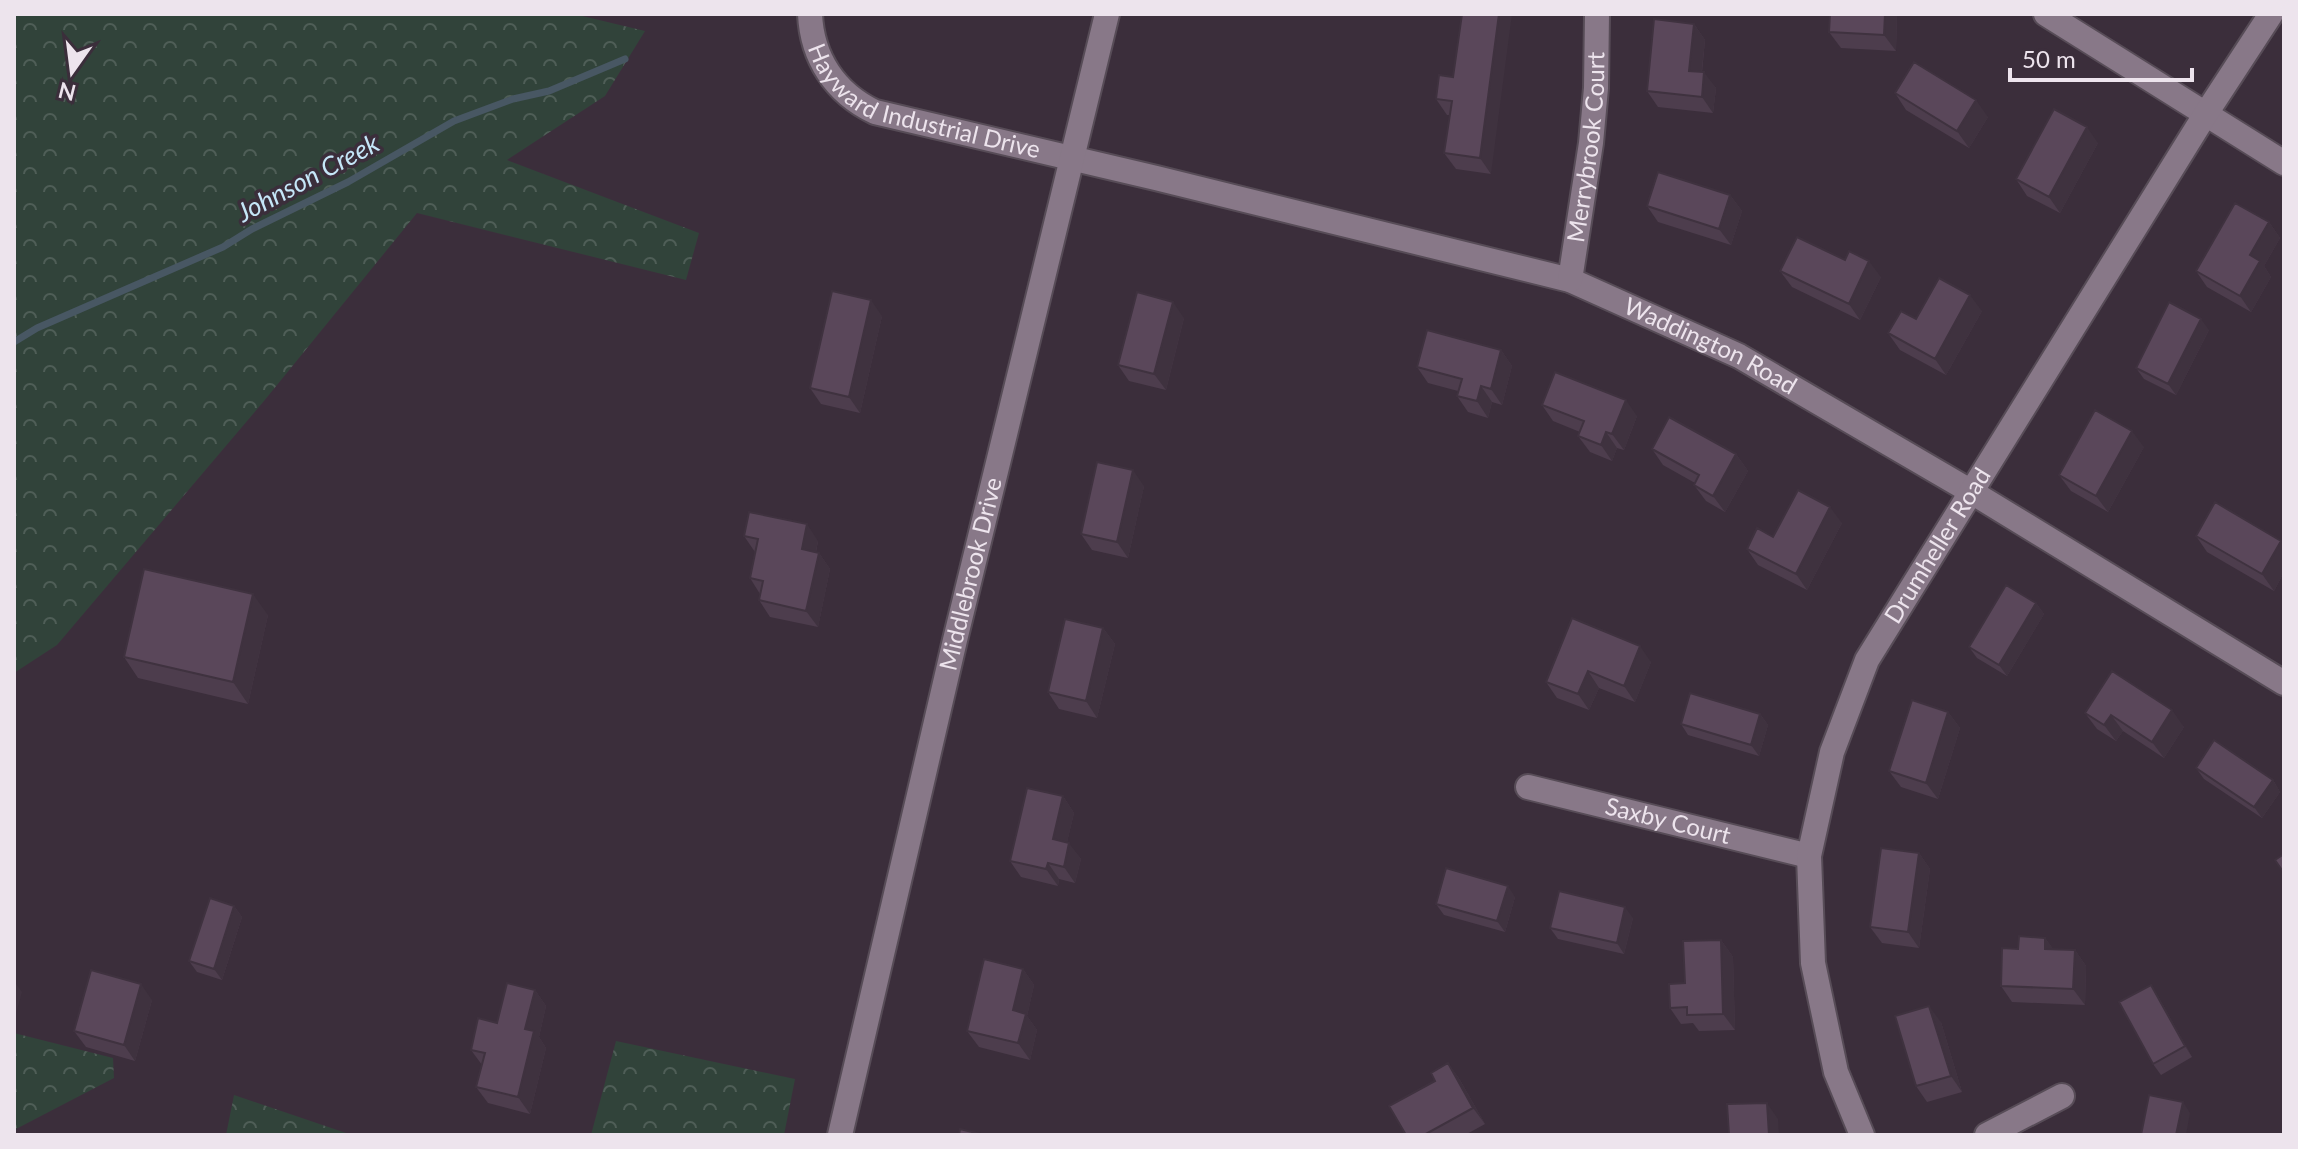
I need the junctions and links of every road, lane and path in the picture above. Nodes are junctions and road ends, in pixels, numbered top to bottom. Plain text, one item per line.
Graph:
1 (810, 14) edge
2 (1107, 14) edge
3 (1597, 14) edge
4 (2046, 14) edge
5 (2271, 14) edge
6 (2205, 115) junction
7 (1072, 158) junction
8 (2284, 163) edge
9 (1570, 280) junction
10 (1970, 491) junction
11 (2284, 683) edge
12 (1528, 787) dead end
13 (1809, 856) junction
14 (2062, 1096) dead end
15 (840, 1135) edge
16 (1862, 1135) edge
17 (1987, 1135) edge

1 - 7 street, Hayward Industrial Drive
2 - 7 street, Middlebrook Drive
3 - 9 street, Merrybrook Court
4 - 6 street
5 - 6 street, Drumheller Road
6 - 8 street
6 - 10 street, Drumheller Road
7 - 9 street, Waddington Road
7 - 15 street, Middlebrook Drive
9 - 10 street, Waddington Road
10 - 11 street, Waddington Road
10 - 13 street, Drumheller Road
12 - 13 street, Saxby Court
13 - 16 street, Drumheller Road
14 - 17 street

